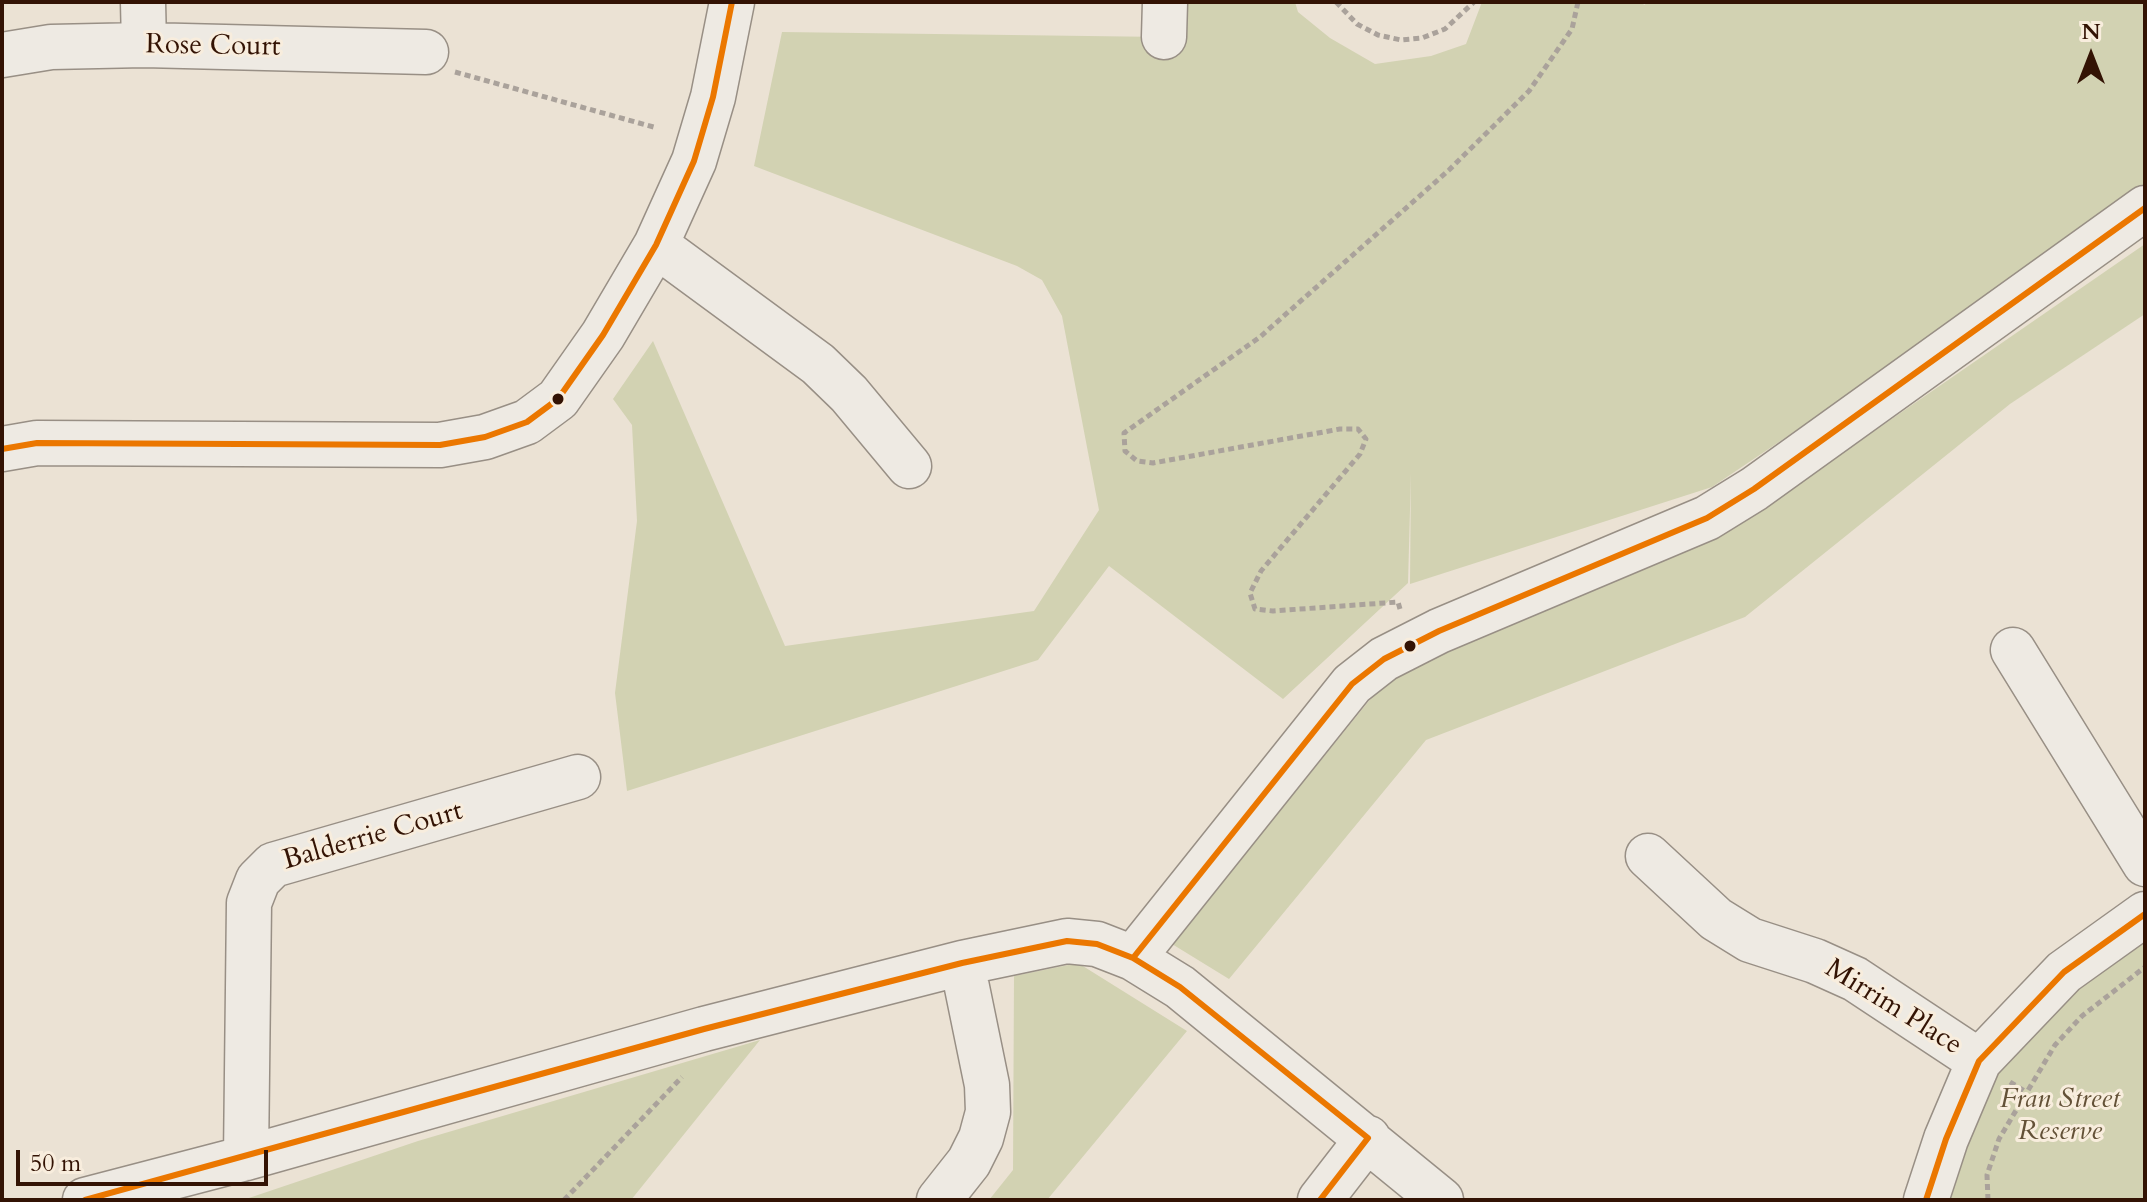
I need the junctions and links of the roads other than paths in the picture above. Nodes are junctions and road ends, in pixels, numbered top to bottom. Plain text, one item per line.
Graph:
1 (143, 2) edge
2 (732, 2) edge
3 (144, 45) junction
4 (426, 52) road end
5 (2, 55) edge
6 (2145, 208) edge
7 (656, 245) junction
8 (14, 442) edge
9 (909, 466) dead end
10 (2013, 650) dead end
11 (578, 777) dead end
12 (1648, 856) dead end
13 (2145, 864) edge
14 (2145, 914) edge
15 (1133, 958) junction
16 (962, 963) junction
17 (1979, 1061) junction
18 (1368, 1138) junction
19 (246, 1158) junction
20 (85, 1200) edge
21 (939, 1200) edge
22 (1320, 1200) edge
23 (1441, 1200) edge
24 (1926, 1200) edge

1 - 3 street
2 - 7 street
3 - 4 street, Rose Court
3 - 5 street, Rose Court
6 - 15 street
7 - 8 street
7 - 9 street
10 - 13 street
11 - 19 street, Balderrie Court
12 - 17 street, Mirrim Place
14 - 17 street
15 - 16 street
15 - 18 street
16 - 19 street
16 - 21 street
17 - 24 street
18 - 22 street
18 - 23 street
19 - 20 street

